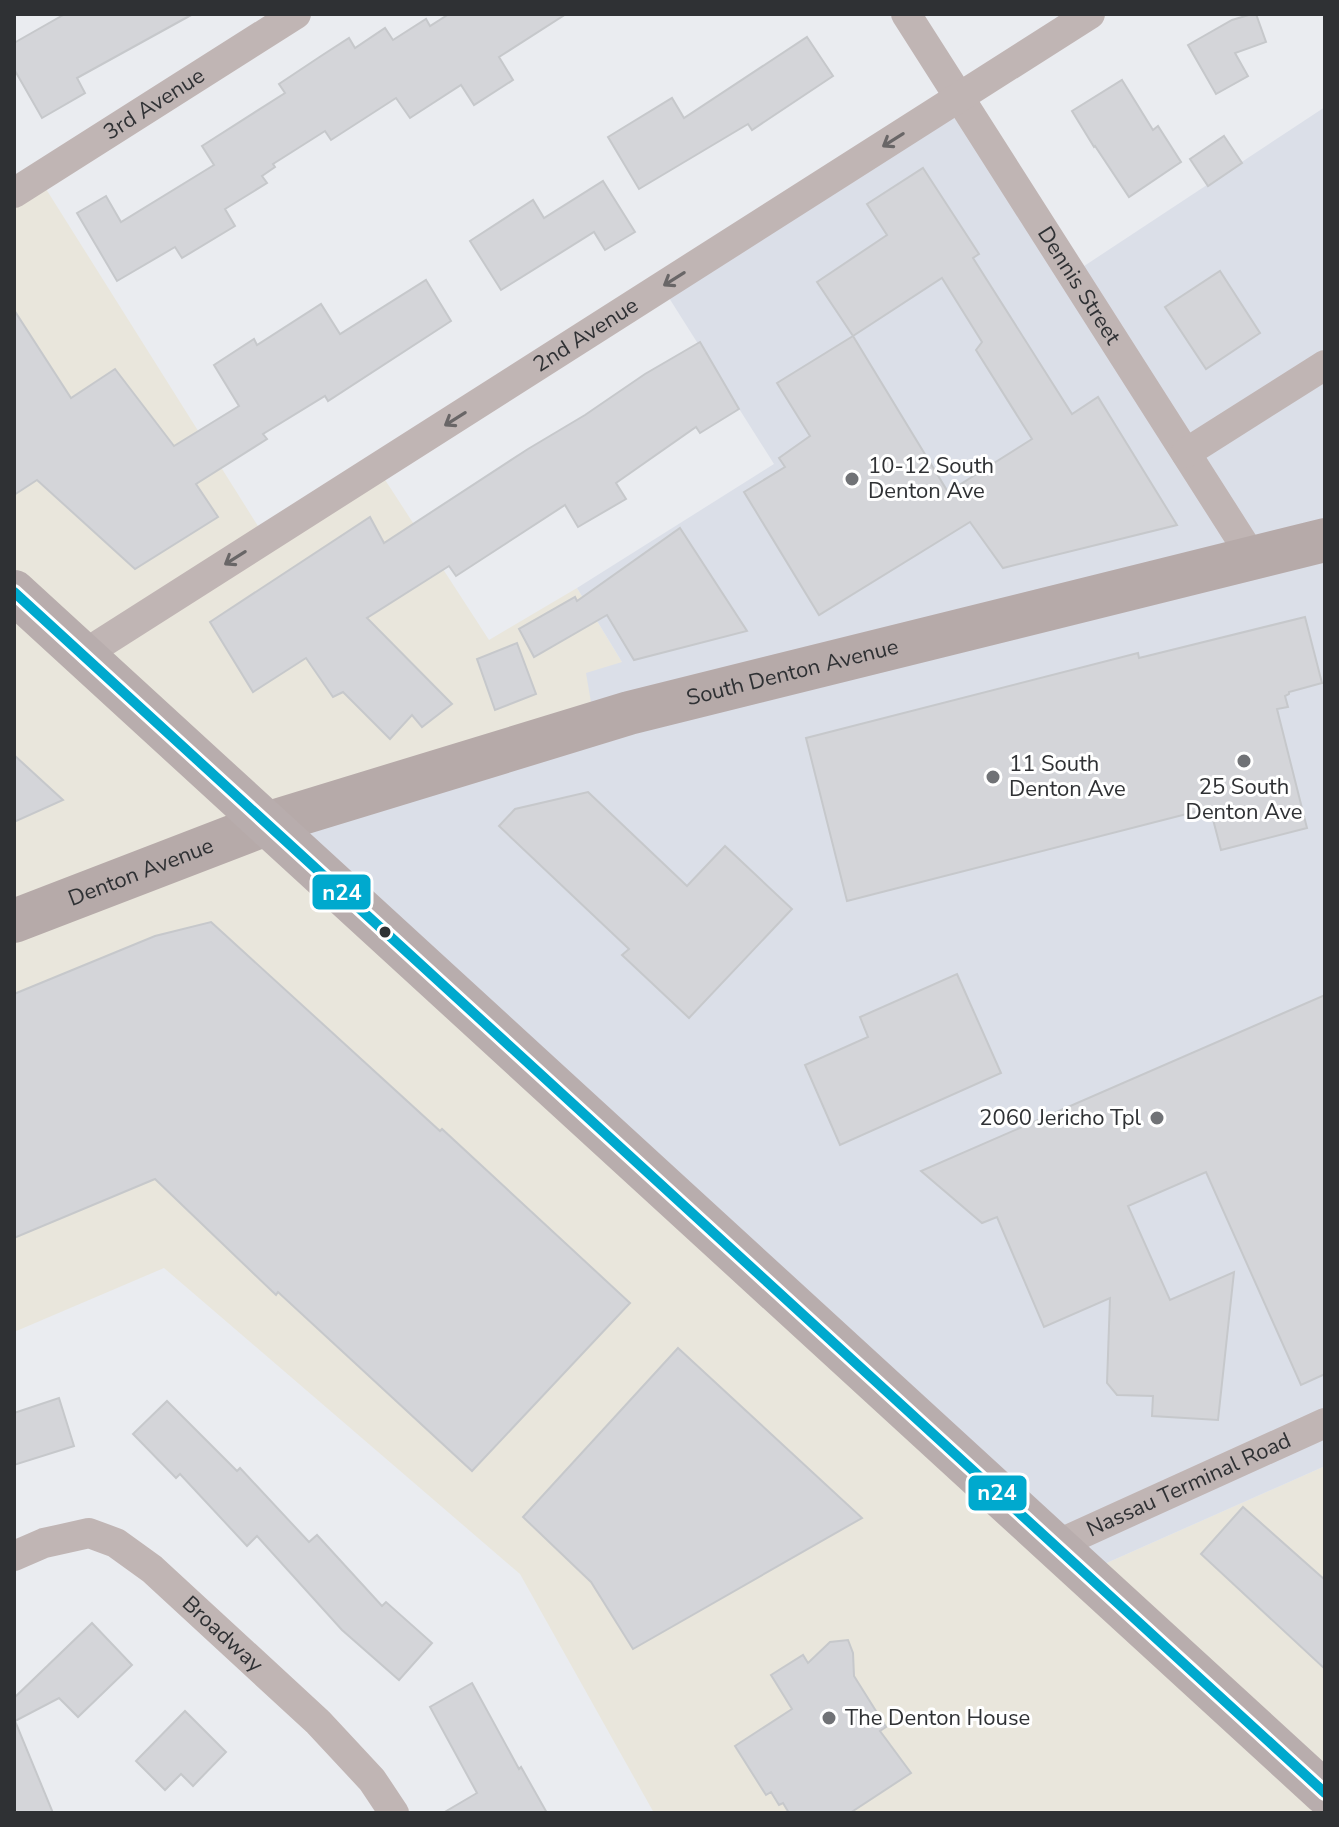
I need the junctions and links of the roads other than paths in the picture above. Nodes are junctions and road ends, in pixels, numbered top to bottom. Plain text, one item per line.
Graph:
1 (296, 14) edge
2 (906, 14) edge
3 (1090, 14) edge
4 (959, 98) junction
5 (14, 193) edge
6 (1325, 365) edge
7 (1186, 453) junction
8 (1325, 540) edge
9 (1252, 557) junction
10 (14, 592) edge
11 (83, 655) junction
12 (266, 824) junction
13 (14, 921) edge
14 (1325, 1423) edge
15 (1054, 1546) junction
16 (14, 1556) edge
17 (1325, 1793) edge
18 (394, 1813) edge

1 - 5 street, 3rd Avenue
2 - 4 street, Dennis Street
3 - 4 street, 2nd Avenue
4 - 7 street, Dennis Street
4 -> 11 street, 2nd Avenue
6 - 7 street
7 - 9 street, Dennis Street
8 - 9 street, South Denton Avenue
9 - 12 street, South Denton Avenue
10 - 11 main road
11 - 12 main road
12 - 13 street, Denton Avenue
12 - 15 main road
14 - 15 street, Nassau Terminal Road
15 - 17 main road
16 - 18 street, Broadway

